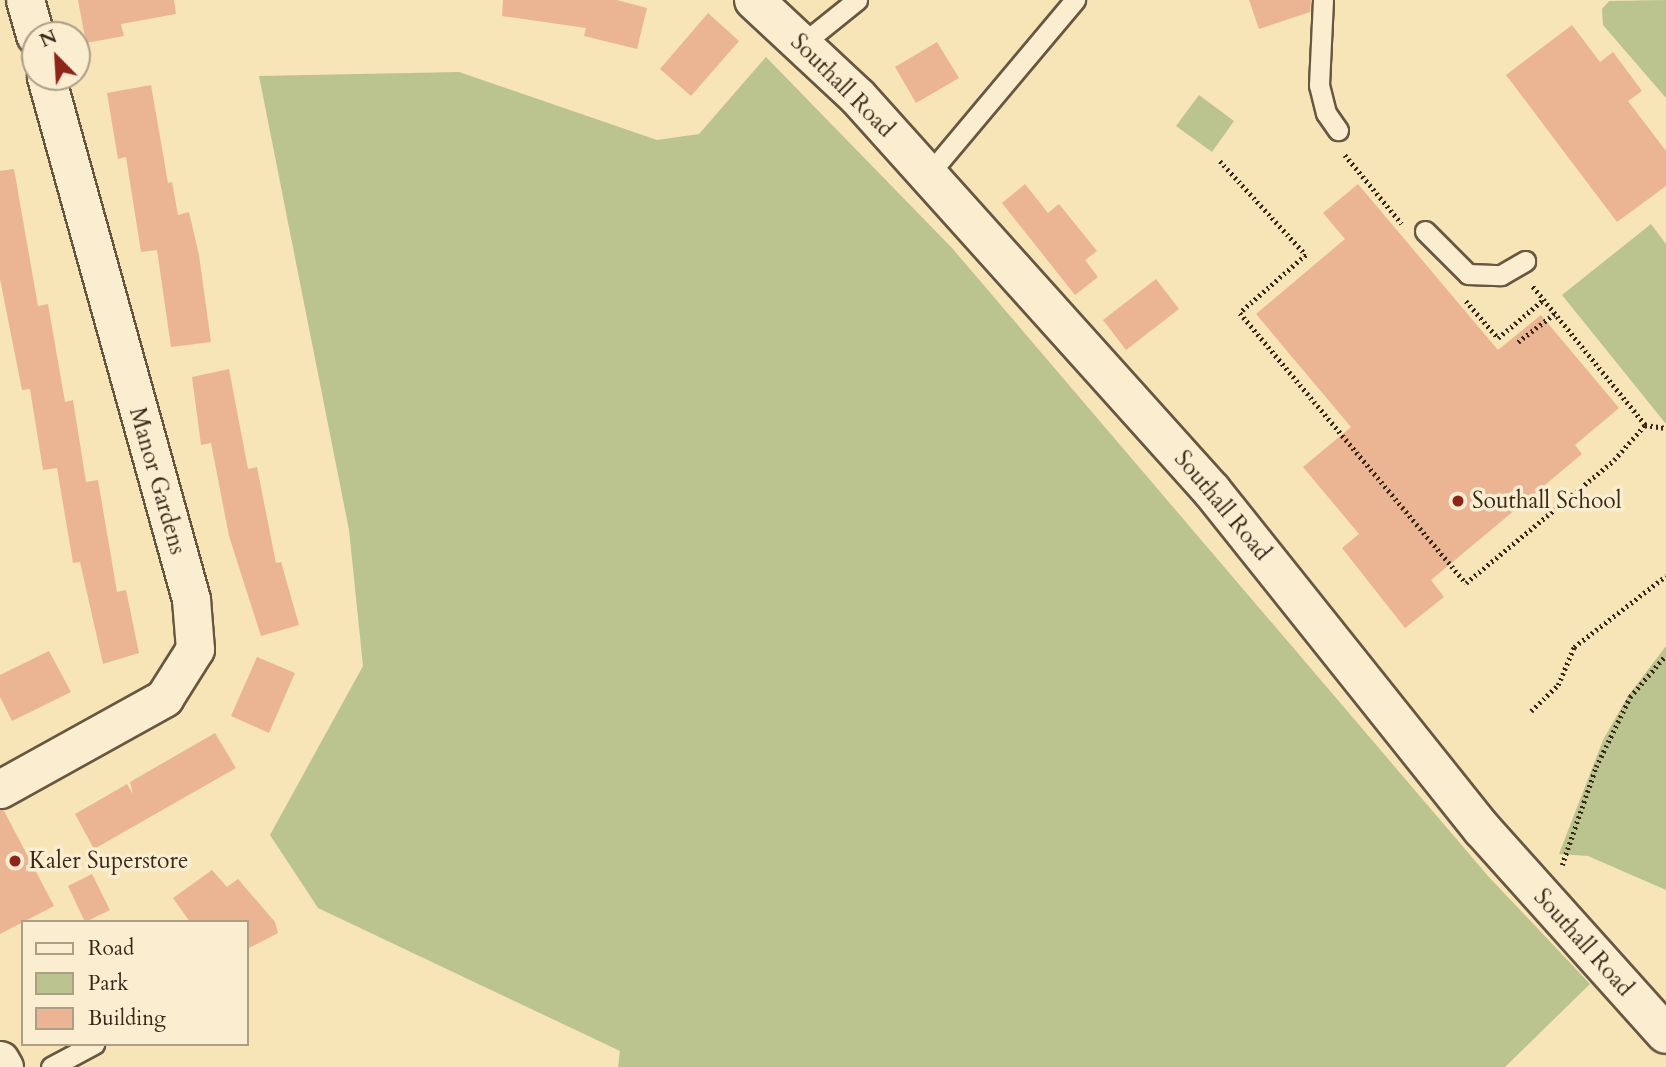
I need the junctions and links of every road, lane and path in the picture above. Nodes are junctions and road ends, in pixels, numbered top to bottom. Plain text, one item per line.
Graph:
1 (25, 0) edge
2 (754, 0) edge
3 (857, 0) edge
4 (1076, 0) edge
5 (1323, 0) edge
6 (31, 21) edge
7 (801, 45) junction
8 (50, 91) edge
9 (1338, 130) dead end
10 (1220, 161) dead end
11 (928, 175) junction
12 (1425, 231) dead end
13 (1522, 264) joint
14 (1457, 290) dead end
15 (1542, 300) junction
16 (1554, 314) junction
17 (1518, 342) dead end
18 (1645, 425) junction
19 (1666, 428) edge
20 (1666, 576) edge
21 (1666, 655) edge
22 (1531, 711) dead end
23 (0, 789) edge
24 (1567, 845) dead end
25 (1666, 1034) edge
26 (90, 1046) edge
27 (0, 1060) edge
28 (4, 1067) edge
29 (51, 1067) edge

1 - 6 street
2 - 7 main road, Southall Road
3 - 7 lane
4 - 11 lane
5 - 9 lane
7 - 11 main road, Southall Road
8 - 23 street, Manor Gardens
10 - 18 path
11 - 25 main road, Southall Road
12 - 13 lane
13 - 15 path
14 - 15 path
15 - 16 path
16 - 17 path
16 - 18 path
18 - 19 path
20 - 22 path
21 - 24 path
26 - 29 lane
27 - 28 street

